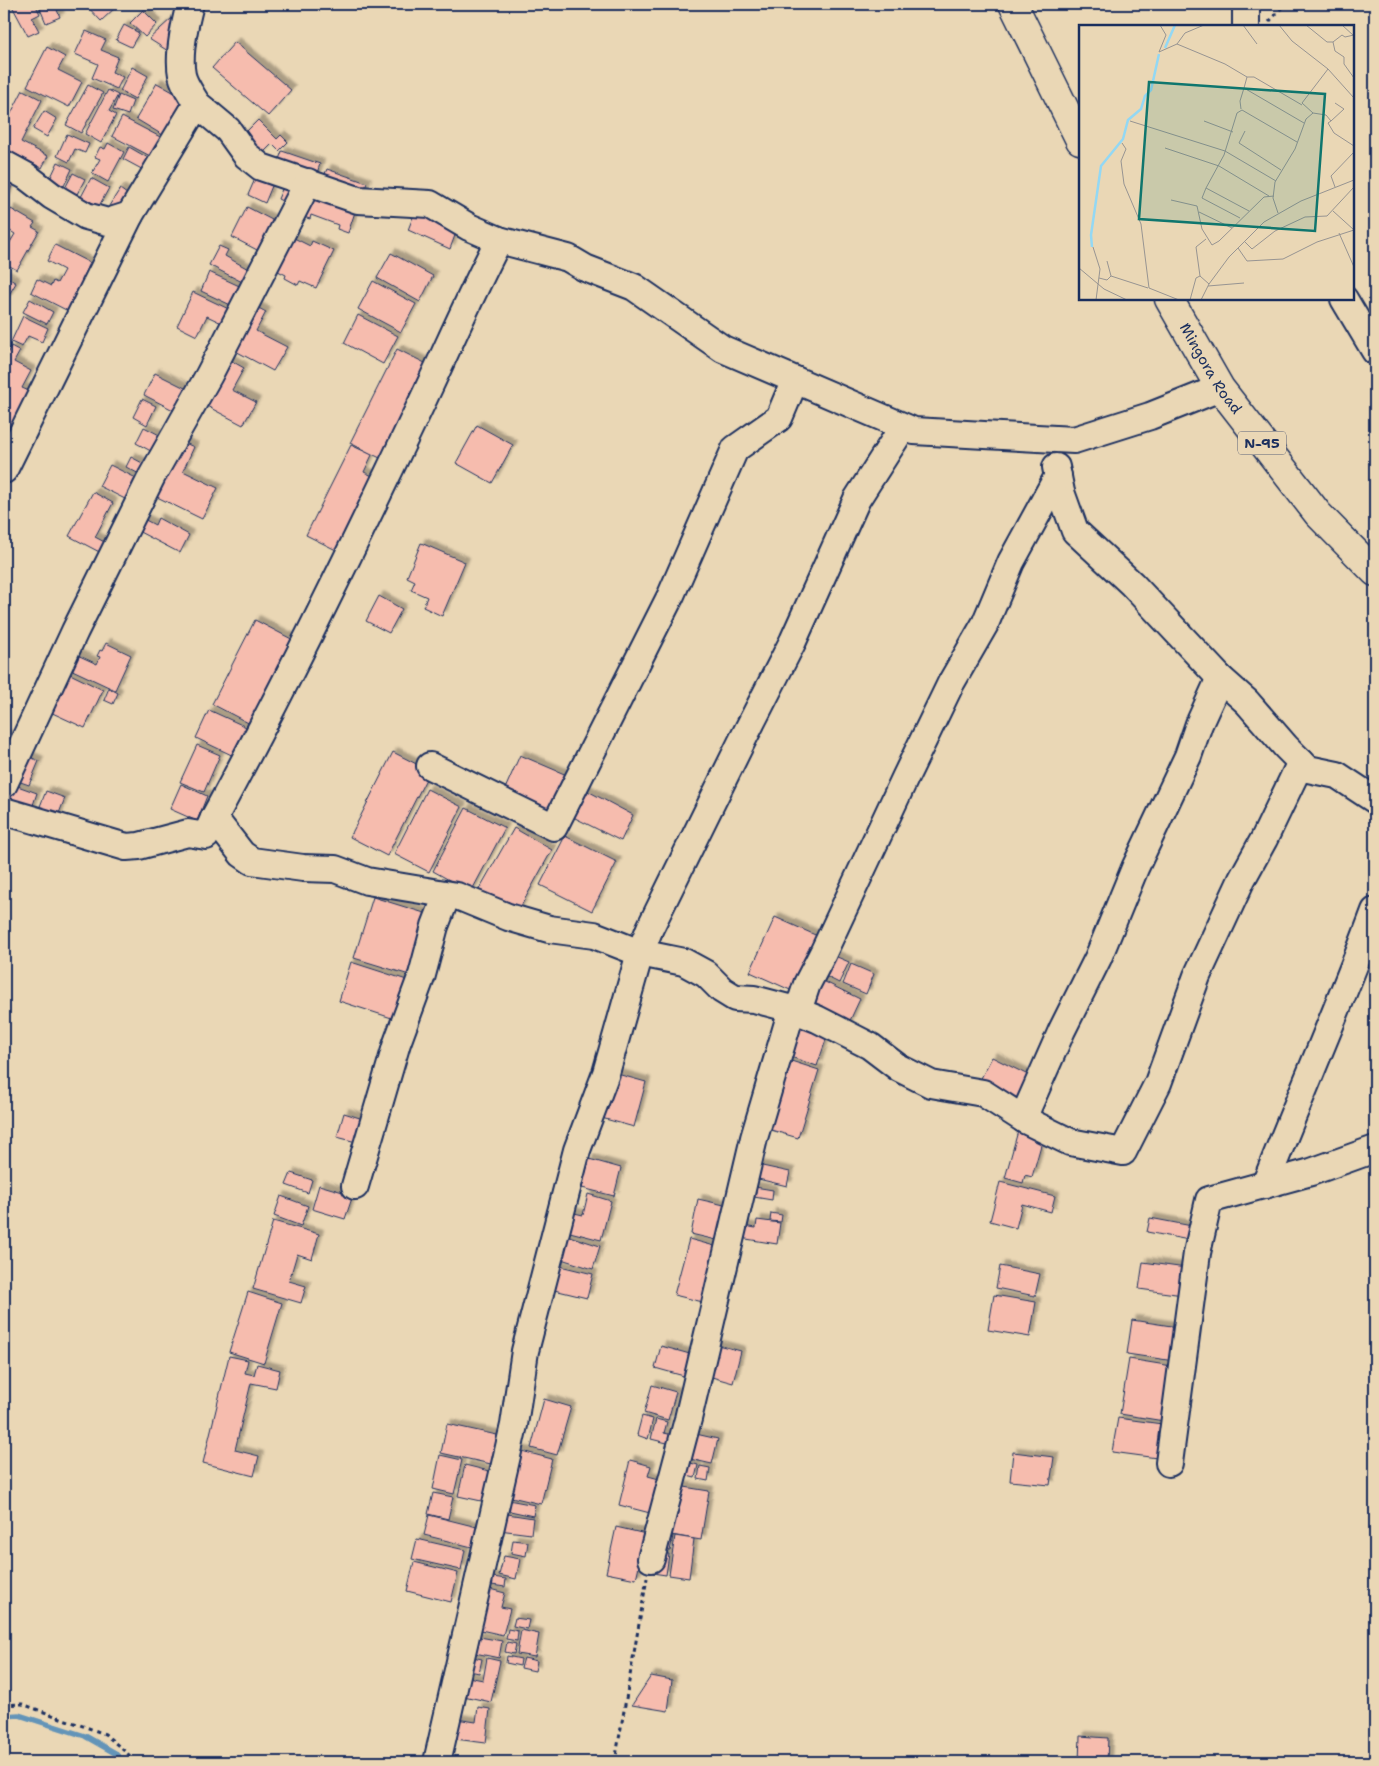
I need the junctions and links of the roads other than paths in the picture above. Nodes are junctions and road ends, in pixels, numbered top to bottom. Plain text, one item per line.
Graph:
1 (190, 4) edge
2 (1013, 4) edge
3 (1246, 4) edge
4 (1246, 25) edge
5 (197, 104) junction
6 (1079, 138) edge
7 (4, 164) edge
8 (308, 182) junction
9 (130, 215) junction
10 (499, 240) junction
11 (1170, 300) edge
12 (1345, 300) edge
13 (1375, 351) edge
14 (795, 380) junction
15 (1220, 388) junction
16 (904, 427) junction
17 (1051, 439) junction
18 (4, 470) edge
19 (1058, 476) junction
20 (1375, 572) edge
21 (1220, 678) junction
22 (1301, 762) junction
23 (430, 766) dead end
24 (4, 784) edge
25 (1375, 800) edge
26 (4, 811) edge
27 (214, 818) junction
28 (447, 894) junction
29 (1375, 911) edge
30 (640, 953) junction
31 (792, 1009) junction
32 (1025, 1120) junction
33 (1375, 1149) edge
34 (1265, 1184) junction
35 (355, 1186) dead end
36 (1169, 1463) dead end
37 (651, 1559) road end
38 (438, 1762) edge

1 - 5 street
2 - 6 highway
3 - 4 street
5 - 8 street
5 - 9 street
7 - 9 street
8 - 10 street
8 - 24 street
9 - 18 street
10 - 14 street
10 - 27 street
11 - 15 highway, Mingora Road / N-95
12 - 13 street
14 - 16 street
14 - 23 street
15 - 17 street
15 - 20 highway, Mingora Road / N-95
16 - 17 street
16 - 30 street
17 - 19 street
19 - 21 street
19 - 31 street
21 - 22 street
21 - 32 street
22 - 25 street
22 - 32 street
26 - 27 street
27 - 28 street
28 - 30 street
28 - 35 street
29 - 34 street
30 - 31 street
30 - 38 street
31 - 32 street
31 - 37 street
33 - 34 street
34 - 36 street

